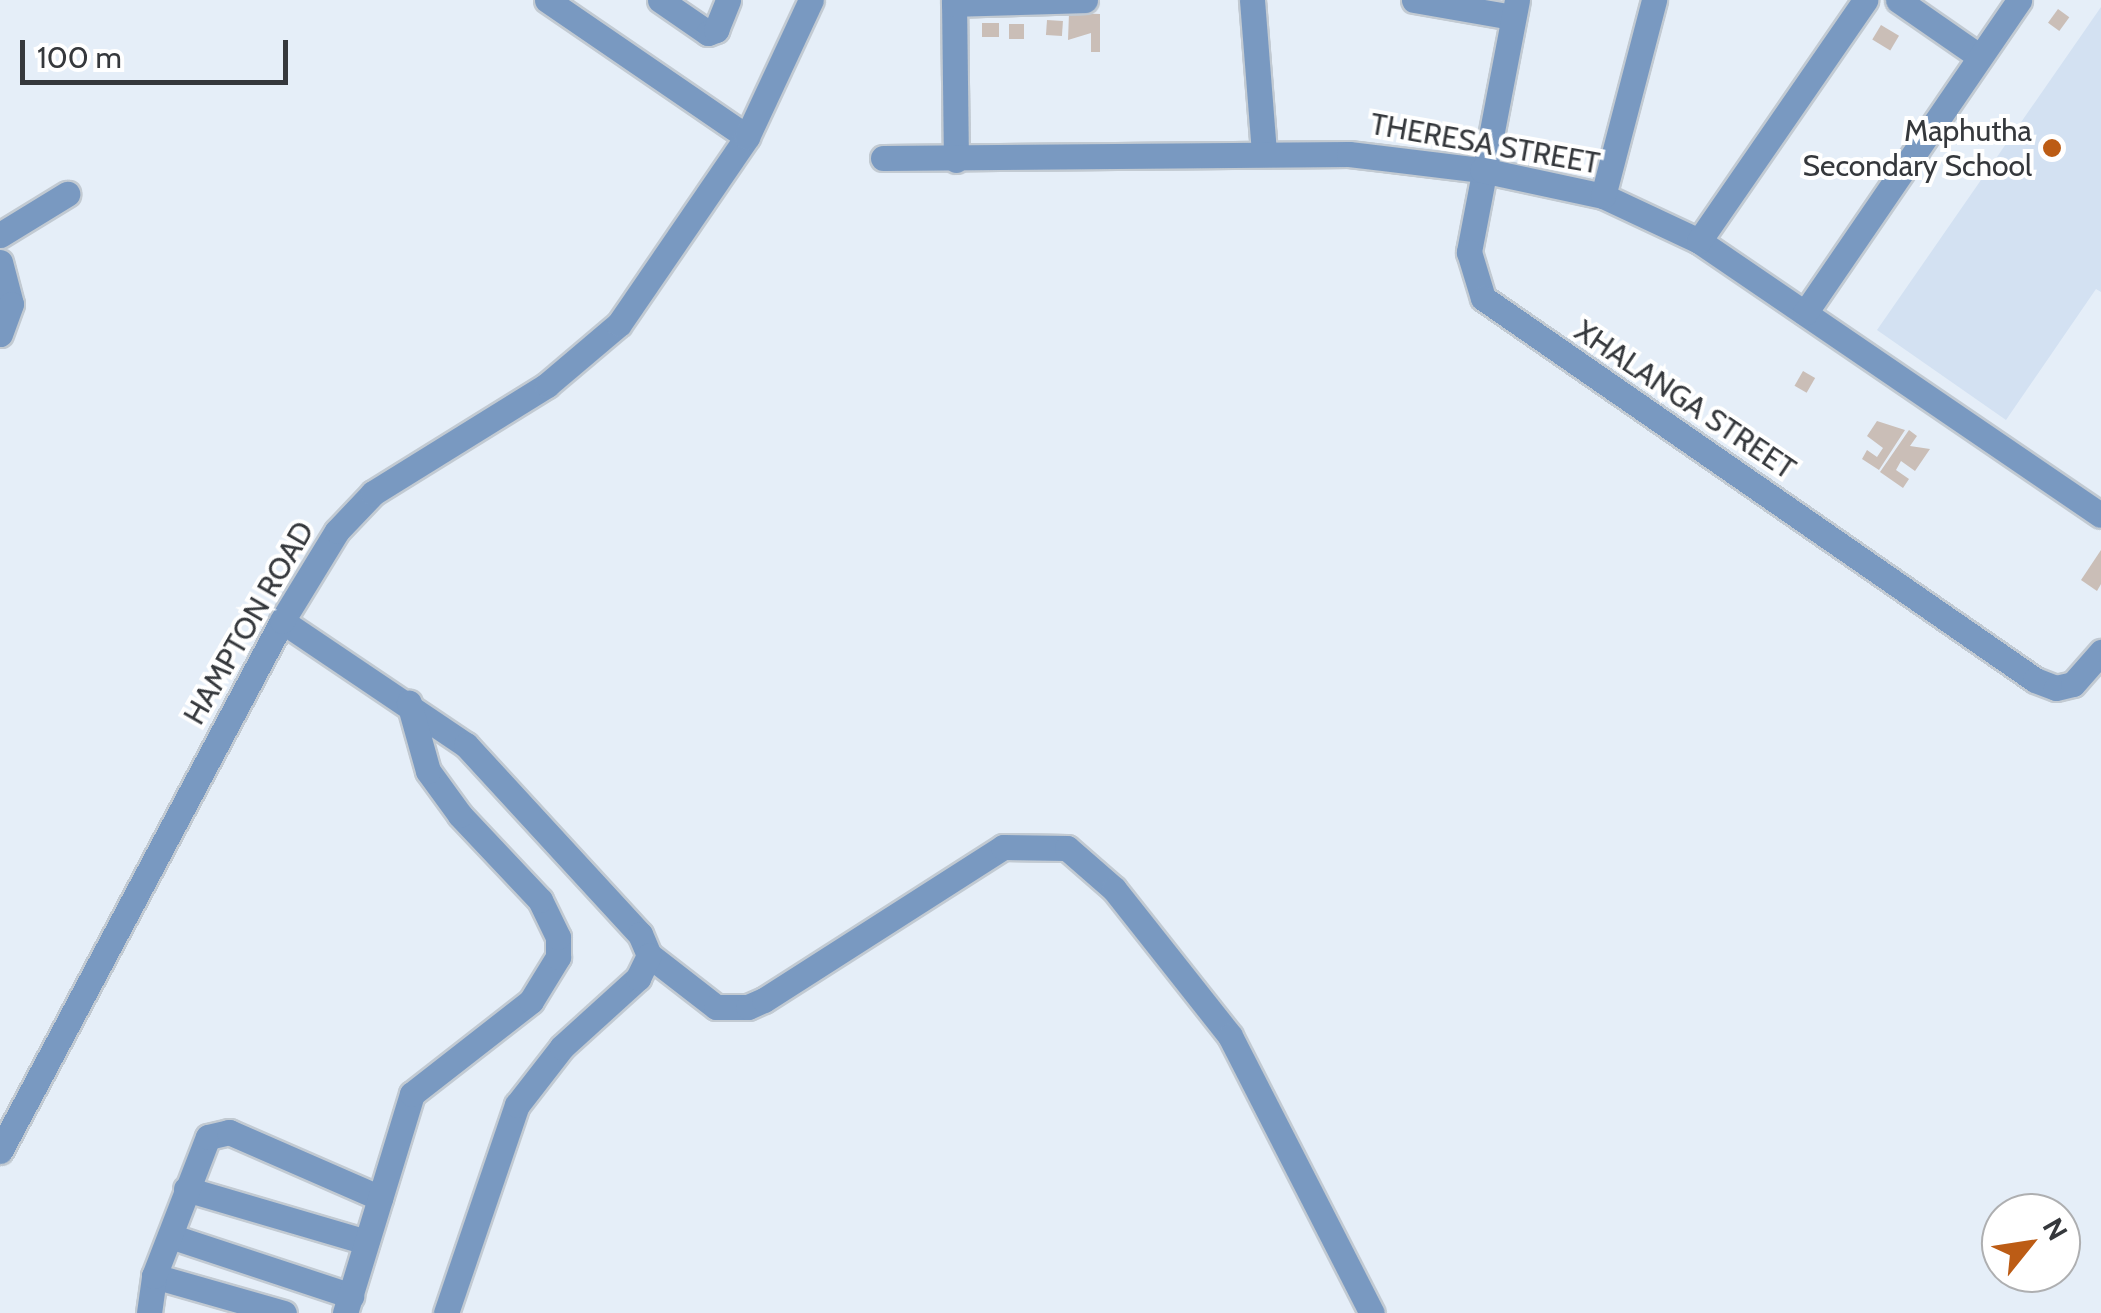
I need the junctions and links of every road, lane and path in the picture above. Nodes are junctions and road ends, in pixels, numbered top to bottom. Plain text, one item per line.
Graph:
1 (548, 0) edge
2 (660, 0) edge
3 (728, 0) edge
4 (811, 0) edge
5 (1086, 0) edge
6 (1252, 0) edge
7 (1414, 0) edge
8 (1654, 0) edge
9 (1865, 0) edge
10 (1898, 0) edge
11 (2019, 0) edge
12 (954, 2) edge
13 (1514, 8) edge
14 (1980, 56) junction
15 (746, 136) junction
16 (1264, 153) junction
17 (883, 158) dead end
18 (956, 160) junction
19 (1482, 170) junction
20 (66, 194) dead end
21 (1603, 196) junction
22 (0, 235) edge
23 (1700, 241) junction
24 (0, 262) edge
25 (1805, 313) junction
26 (0, 334) edge
27 (2101, 516) edge
28 (282, 622) junction
29 (2101, 652) edge
30 (408, 703) junction
31 (649, 955) junction
32 (0, 1151) edge
33 (186, 1189) junction
34 (380, 1198) junction
35 (170, 1236) junction
36 (366, 1242) junction
37 (154, 1276) junction
38 (348, 1305) edge
39 (150, 1313) edge
40 (284, 1313) edge
41 (446, 1313) edge
42 (1372, 1313) edge

1 - 15 street
2 - 3 street
4 - 15 street, HAMPTON ROAD
5 - 12 street
6 - 16 street
7 - 13 street
8 - 21 street
9 - 23 street
10 - 14 street
11 - 14 street
12 - 18 street
13 - 19 street, XHALANGA STREET
14 - 25 street
15 - 28 street, HAMPTON ROAD
16 - 18 street, THERESA STREET
16 - 19 street, THERESA STREET
17 - 18 street, THERESA STREET
19 - 21 street, THERESA STREET
19 - 29 street, XHALANGA STREET
20 - 22 street
21 - 23 street, THERESA STREET
23 - 25 street, THERESA STREET
24 - 26 street
25 - 27 street, THERESA STREET
28 - 30 street
28 - 32 street, HAMPTON ROAD
30 - 31 street
30 - 34 street
31 - 41 street
31 - 42 street
33 - 34 street
33 - 35 street
33 - 36 street
34 - 36 street
35 - 37 street
35 - 38 street
36 - 38 street
37 - 39 street
37 - 40 street

